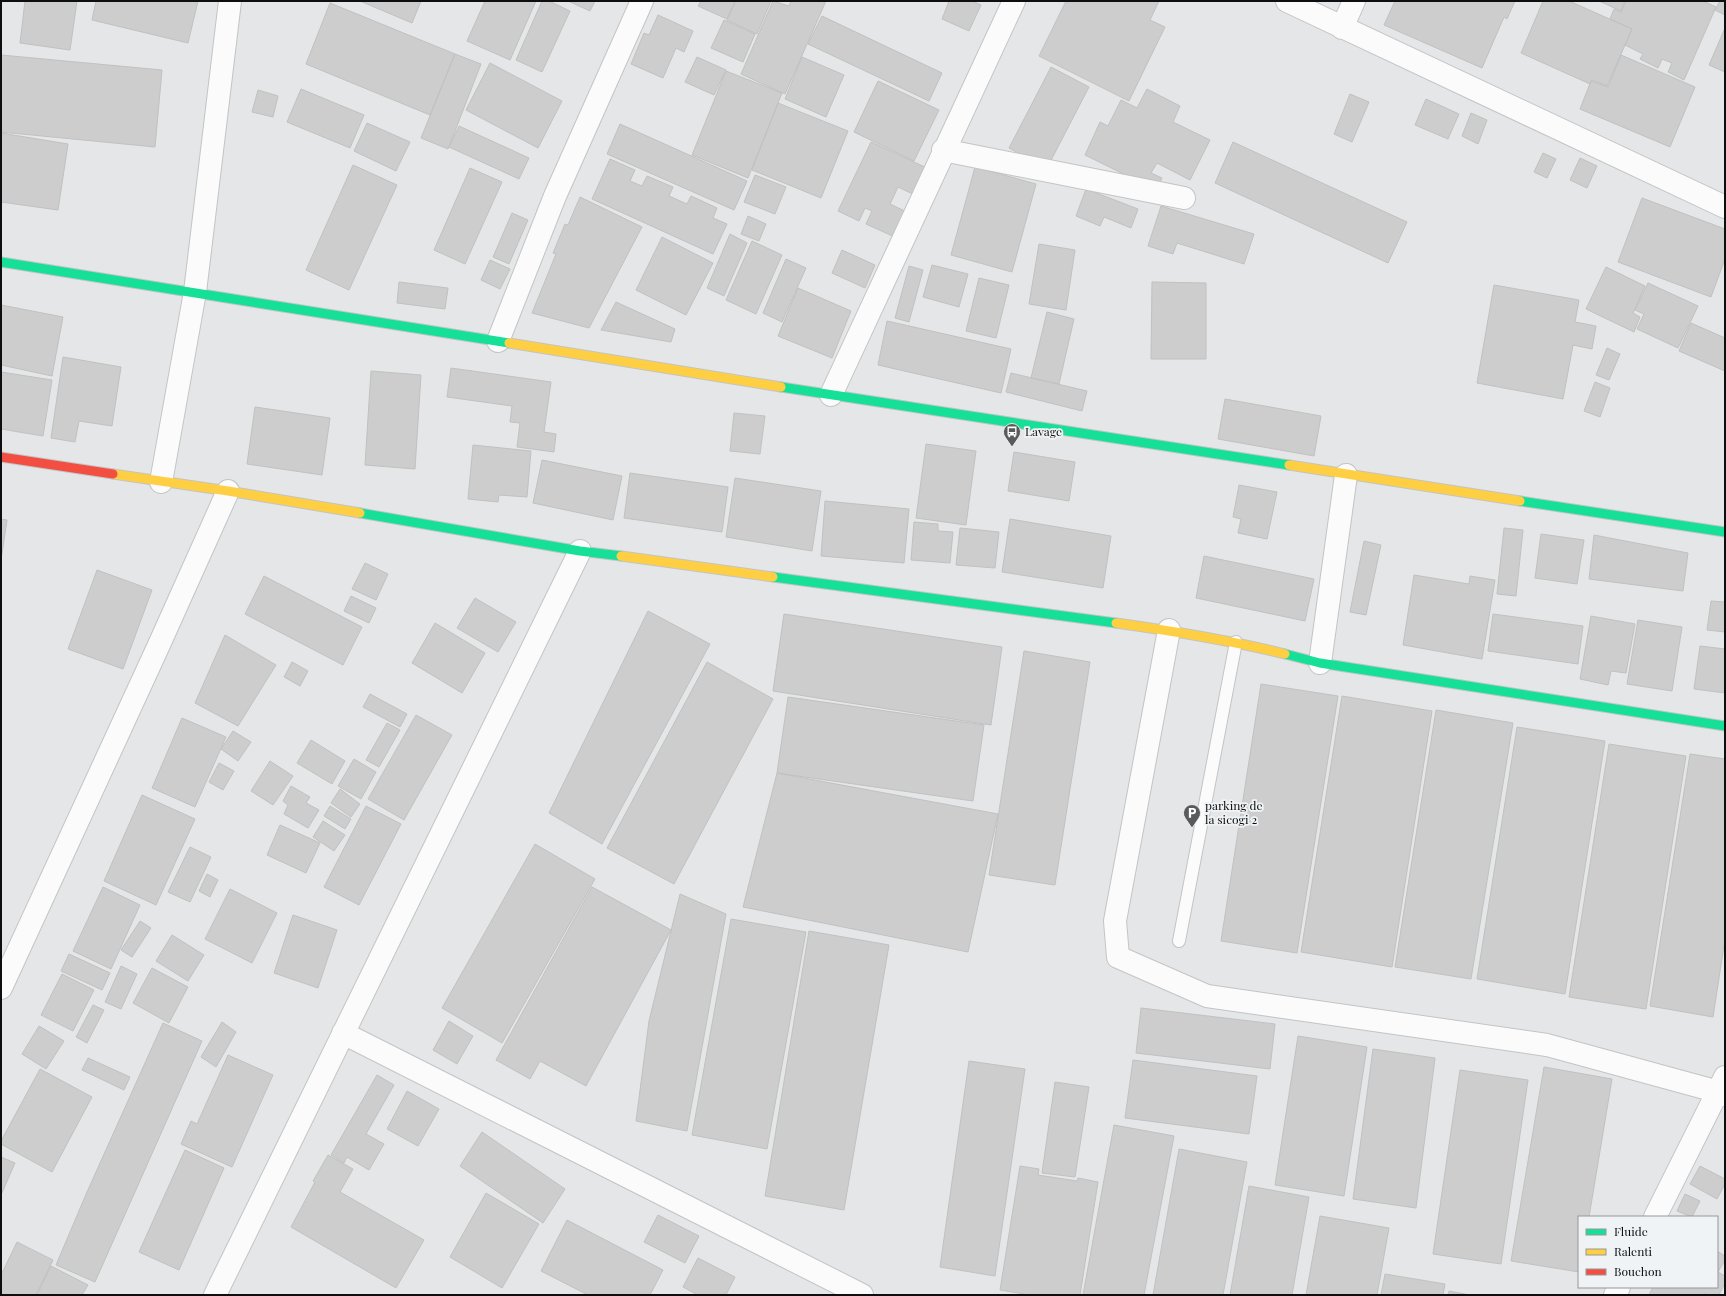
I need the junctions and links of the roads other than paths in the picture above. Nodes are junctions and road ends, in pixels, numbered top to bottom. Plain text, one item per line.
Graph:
1 (230, 1) edge
2 (642, 1) edge
3 (1014, 1) edge
4 (1287, 1) edge
5 (1354, 1) edge
6 (1342, 28) junction
7 (943, 150) junction
8 (1184, 198) dead end
9 (1725, 207) edge
10 (1, 262) edge
11 (195, 292) junction
12 (498, 341) junction
13 (831, 395) junction
14 (1, 457) edge
15 (1346, 475) junction
16 (161, 482) junction
17 (228, 491) junction
18 (1725, 532) edge
19 (580, 551) junction
20 (1169, 630) junction
21 (1236, 642) junction
22 (1320, 663) junction
23 (1725, 726) edge
24 (1179, 941) dead end
25 (1, 988) edge
26 (342, 1033) junction
27 (1723, 1088) edge
28 (1656, 1216) edge
29 (215, 1295) edge
30 (862, 1295) edge

1 - 11 street
2 - 12 street
3 - 7 street
4 - 6 street
5 - 6 street
6 - 9 street
7 - 8 street
7 - 13 street
10 - 11 street
11 - 12 street
11 - 16 street
12 - 13 street
13 - 15 street
14 - 16 street
15 - 18 street
15 - 22 street
16 - 17 street
17 - 19 street
17 - 25 street
19 - 20 street
19 - 26 street
20 - 21 street
20 - 27 street
21 - 22 street
21 - 24 lane
22 - 23 street
26 - 29 street
26 - 30 street
27 - 28 street

